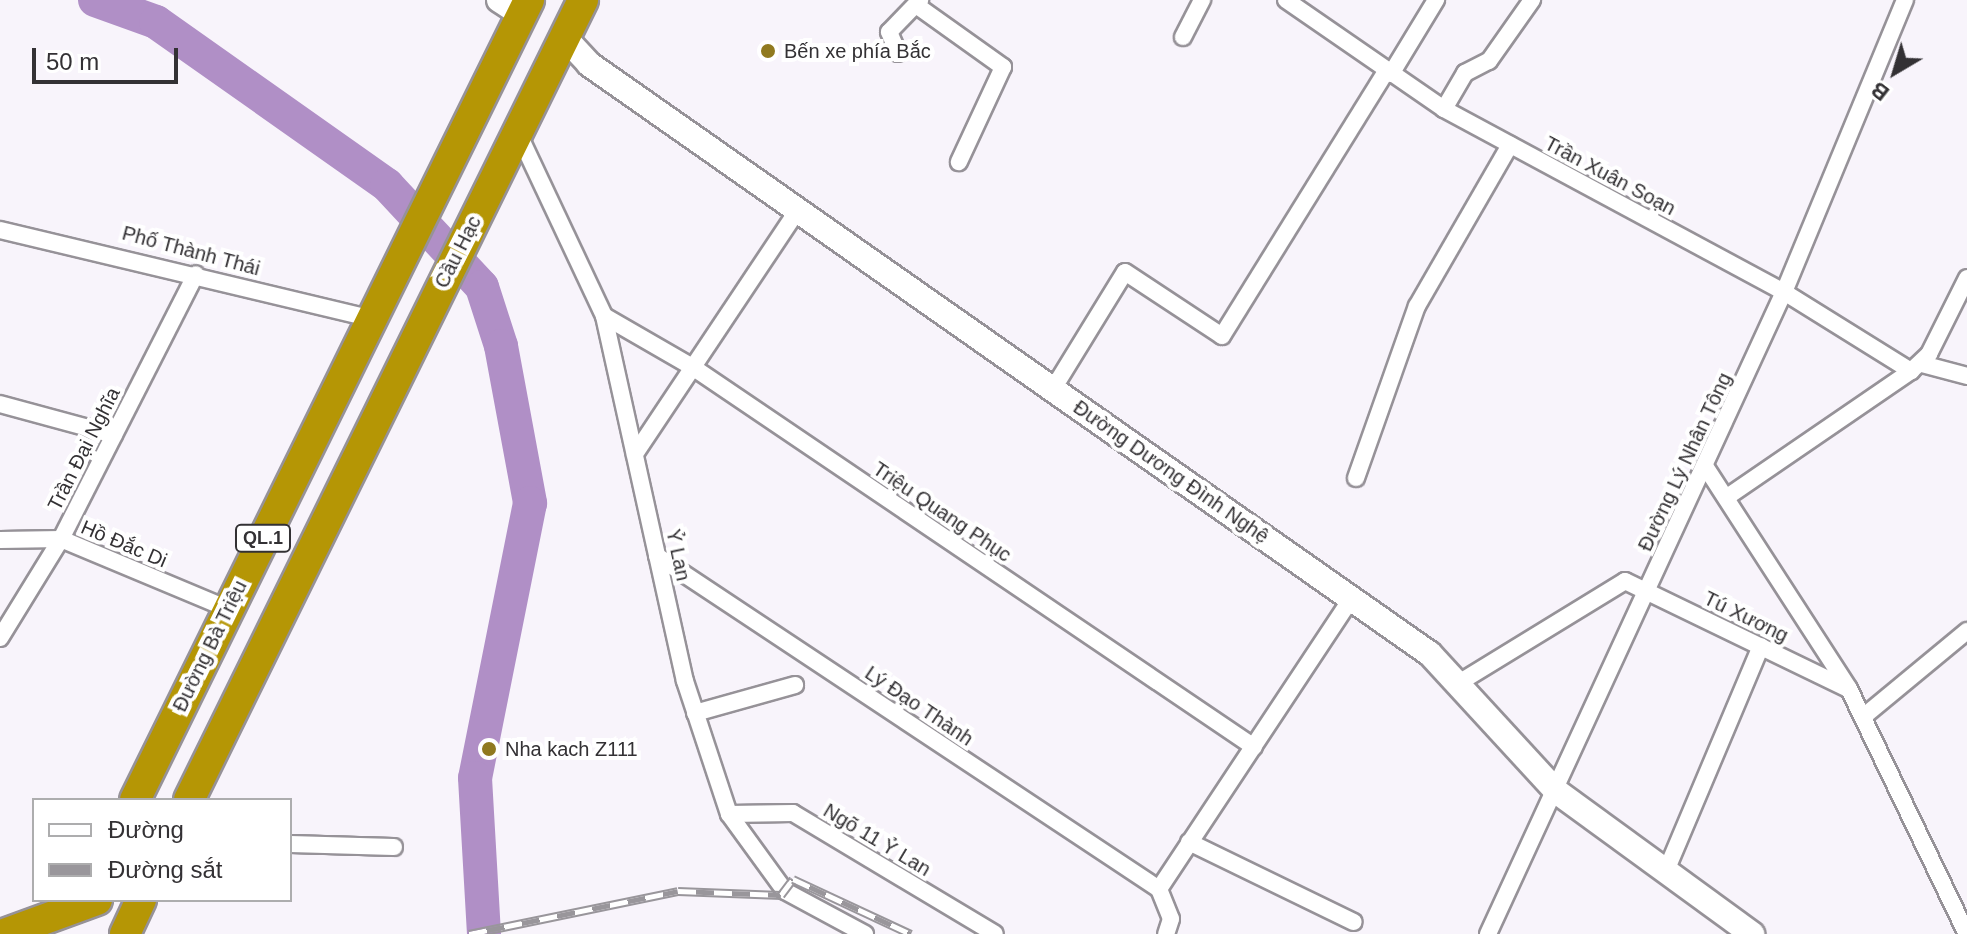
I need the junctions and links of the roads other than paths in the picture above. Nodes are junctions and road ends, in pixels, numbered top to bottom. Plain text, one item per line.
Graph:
1 (583, 0) edge
2 (1202, 0) edge
3 (1286, 0) edge
4 (1436, 0) edge
5 (1532, 0) edge
6 (1905, 0) edge
7 (918, 2) edge
8 (517, 5) edge
9 (1183, 37) dead end
10 (566, 39) junction
11 (898, 53) dead end
12 (1388, 72) junction
13 (1444, 109) junction
14 (518, 133) junction
15 (1510, 145) junction
16 (959, 162) dead end
17 (798, 210) junction
18 (0, 230) edge
19 (196, 274) junction
20 (1967, 278) edge
21 (1784, 292) junction
22 (604, 316) junction
23 (370, 318) junction
24 (694, 368) junction
25 (1917, 368) junction
26 (1967, 376) edge
27 (1053, 389) junction
28 (0, 404) edge
29 (114, 435) junction
30 (635, 454) junction
31 (1705, 466) junction
32 (1356, 478) dead end
33 (1730, 495) junction
34 (61, 539) junction
35 (0, 540) edge
36 (657, 556) junction
37 (1648, 590) junction
38 (1351, 599) junction
39 (228, 609) junction
40 (1967, 631) edge
41 (0, 638) edge
42 (1761, 646) junction
43 (1457, 684) junction
44 (795, 685) dead end
45 (1849, 689) junction
46 (695, 713) junction
47 (1863, 717) junction
48 (1254, 747) junction
49 (1556, 791) junction
50 (136, 798) edge
51 (190, 798) edge
52 (729, 814) junction
53 (1189, 842) junction
54 (292, 844) edge
55 (394, 847) dead end
56 (1666, 871) junction
57 (1159, 889) junction
58 (89, 902) edge
59 (140, 902) edge
60 (1354, 922) dead end
61 (4, 934) edge
62 (70, 934) edge
63 (125, 934) edge
64 (865, 934) edge
65 (995, 934) edge
66 (1166, 934) edge
67 (1488, 934) edge
68 (1752, 934) edge
69 (1967, 934) edge

1 - 10 highway, QL.1
2 - 9 street
3 - 12 street, Trần Xuân Soạn
4 - 12 street
5 - 13 street
6 - 21 street, Đường Lý Nhân Tông
7 - 11 street
7 - 16 street
8 - 10 highway
8 - 23 highway, Đường Bà Triệu / QL.1
10 - 14 highway, QL.1
10 - 17 main road, Đường Dương Đình Nghệ
12 - 13 street, Trần Xuân Soạn
12 - 27 street
13 - 15 street, Trần Xuân Soạn
14 - 22 street, Ỷ Lan
14 - 51 highway, Cầu Hạc / QL.1
15 - 21 street, Trần Xuân Soạn
15 - 32 street
17 - 24 street
17 - 27 main road, Đường Dương Đình Nghệ
18 - 19 street, Phố Thành Thái
19 - 23 street, Phố Thành Thái
19 - 29 street, Trần Đại Nghĩa
20 - 25 street
21 - 25 street, Trần Xuân Soạn
21 - 31 street, Đường Lý Nhân Tông
22 - 24 street, Triệu Quang Phục
22 - 30 street, Ỷ Lan
23 - 39 highway, Đường Bà Triệu / QL.1
24 - 30 street
24 - 48 street, Triệu Quang Phục
25 - 26 street, Trần Xuân Soạn
25 - 33 street
27 - 38 main road, Đường Dương Đình Nghệ
28 - 29 street
29 - 34 street, Trần Đại Nghĩa
30 - 36 street, Ỷ Lan
31 - 33 street
31 - 37 street, Đường Lý Nhân Tông
33 - 45 street
34 - 35 street, Hồ Đắc Di
34 - 39 street, Hồ Đắc Di
34 - 41 street, Trần Đại Nghĩa
36 - 46 street, Ỷ Lan
36 - 57 street, Lý Đạo Thành
37 - 42 street, Tú Xương
37 - 43 street, Tú Xương
37 - 49 street, Đường Lý Nhân Tông
38 - 43 main road, Đường Dương Đình Nghệ
38 - 48 street
39 - 50 highway, Đường Bà Triệu / QL.1
40 - 47 street
42 - 45 street, Tú Xương
42 - 56 street
43 - 49 main road, Đường Dương Đình Nghệ
44 - 46 street
45 - 47 street
46 - 52 street, Ỷ Lan
47 - 69 street
48 - 53 street
49 - 56 main road, Đường Dương Đình Nghệ
49 - 67 street, Đường Lý Nhân Tông
52 - 64 street, Ỷ Lan
52 - 65 street, Ngõ 11 Ỷ Lan
53 - 57 street
53 - 60 street
54 - 55 street
56 - 68 main road, Đường Dương Đình Nghệ
57 - 66 street
58 - 61 highway
58 - 62 highway
59 - 63 highway

